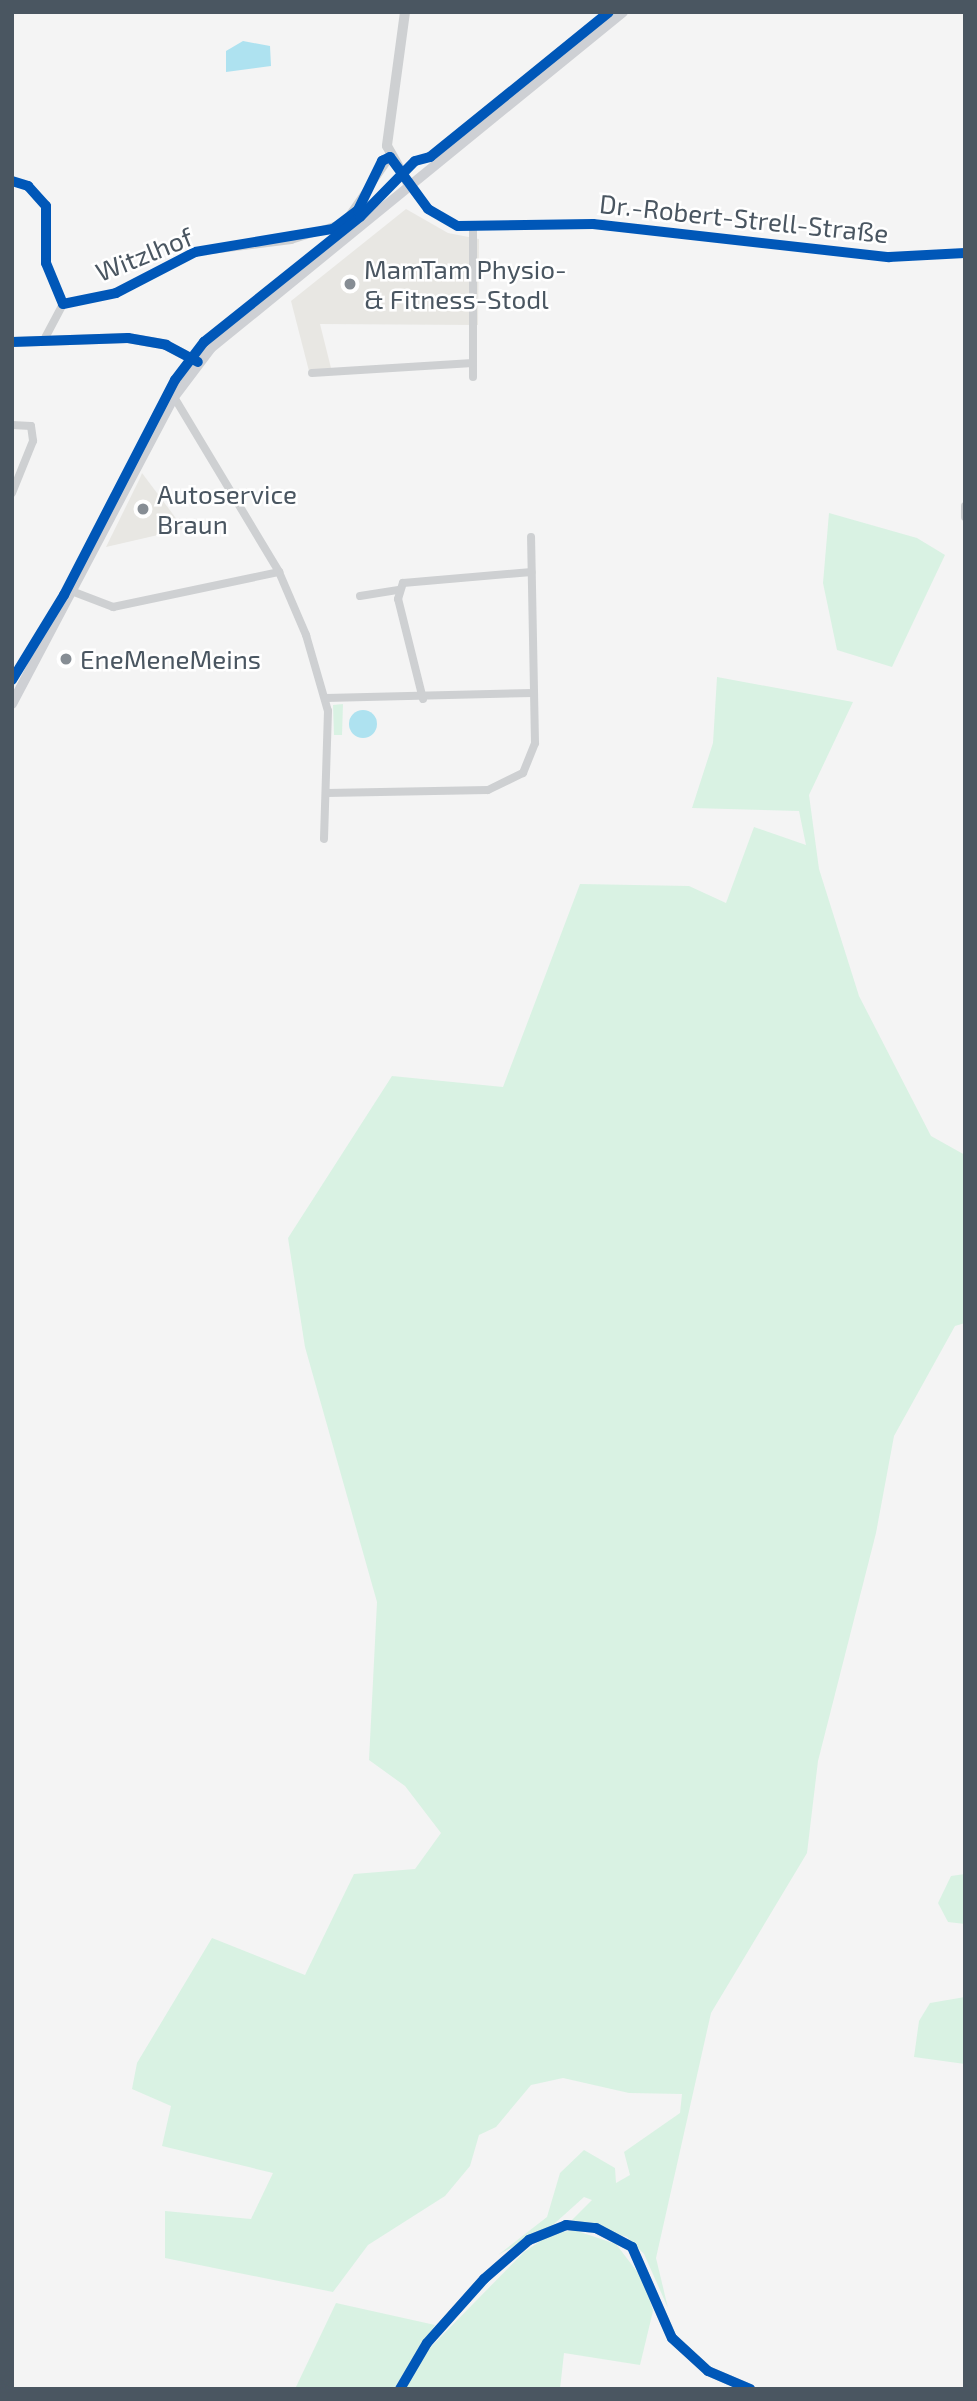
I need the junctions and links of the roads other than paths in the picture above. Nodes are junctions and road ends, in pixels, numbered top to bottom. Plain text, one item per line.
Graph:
1 (405, 12) edge
2 (623, 12) edge
3 (390, 157) junction
4 (12, 181) edge
5 (409, 185) junction
6 (473, 227) junction
7 (965, 253) edge
8 (63, 304) junction
9 (45, 338) junction
10 (12, 342) edge
11 (198, 362) junction
12 (473, 363) junction
13 (312, 373) dead end
14 (473, 377) dead end
15 (174, 397) junction
16 (12, 425) edge
17 (12, 492) edge
18 (965, 506) edge
19 (964, 516) edge
20 (531, 537) dead end
21 (279, 572) junction
22 (532, 572) junction
23 (399, 590) junction
24 (74, 592) junction
25 (360, 596) dead end
26 (533, 693) junction
27 (326, 698) junction
28 (424, 699) junction
29 (12, 704) edge
30 (327, 793) junction
31 (324, 839) dead end
32 (400, 2389) edge
33 (750, 2389) edge

1 - 3 street
2 - 5 main road
3 - 5 street
3 - 8 street, Witzlhof
4 - 8 street
5 - 6 street, Dr.-Robert-Strell-Straße
5 - 11 main road
6 - 7 street, Dr.-Robert-Strell-Straße
6 - 12 street
8 - 9 street
9 - 10 street
9 - 11 street
11 - 15 main road
12 - 13 street
12 - 14 street
15 - 21 street
15 - 24 main road
16 - 17 street
18 - 19 street
20 - 22 street
21 - 24 street
21 - 27 street
22 - 23 street
22 - 26 street
23 - 25 street
23 - 28 street
24 - 29 main road
26 - 28 street
26 - 30 street
27 - 28 street
27 - 30 street
30 - 31 street
32 - 33 street

